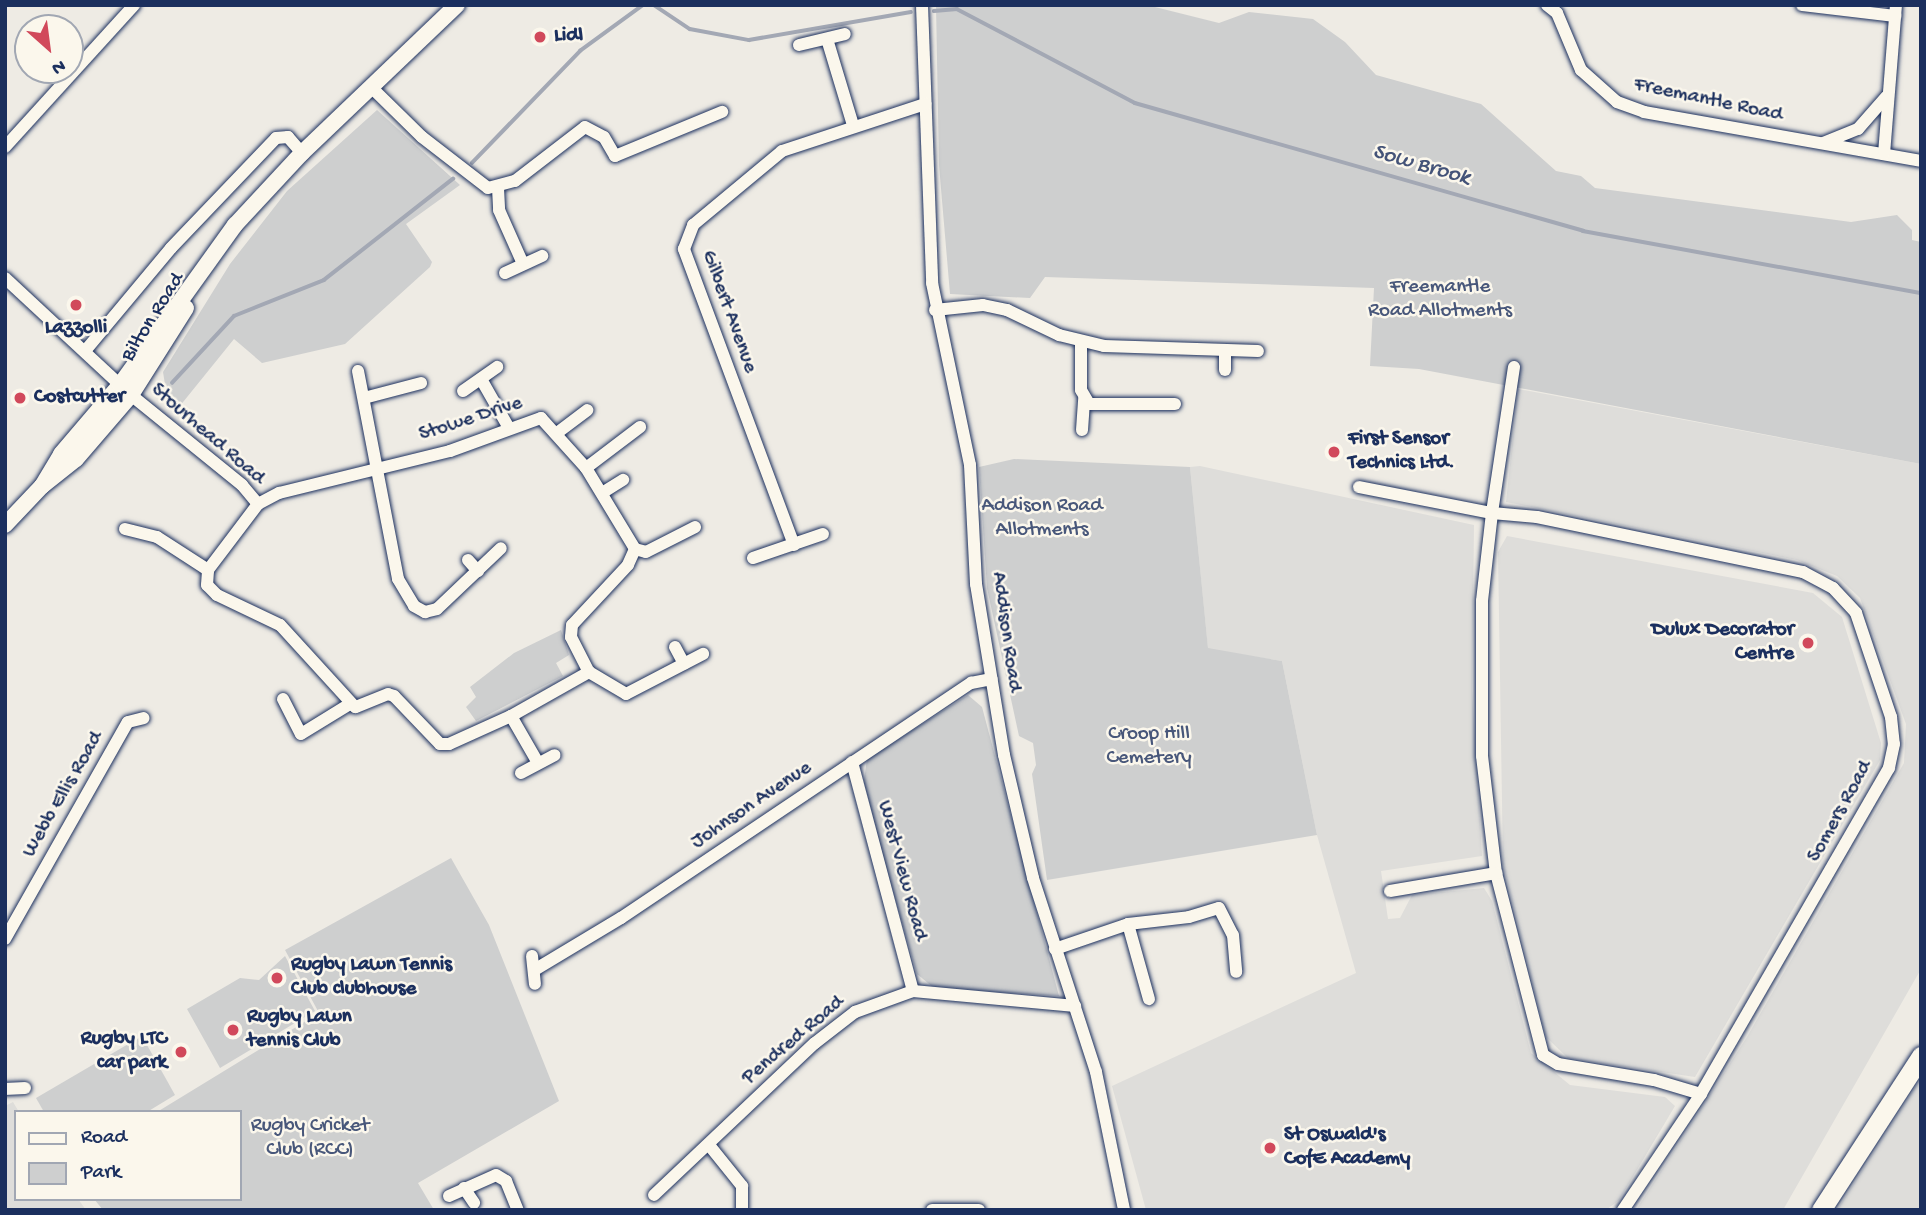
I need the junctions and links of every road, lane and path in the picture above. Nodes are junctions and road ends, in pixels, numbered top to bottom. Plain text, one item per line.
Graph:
1 (134, 5) edge
2 (457, 5) edge
3 (922, 5) edge
4 (1802, 5) edge
5 (1554, 8) edge
6 (1895, 11) edge
7 (845, 34) dead end
8 (827, 38) junction
9 (799, 45) dead end
10 (372, 87) junction
11 (1886, 97) junction
12 (925, 104) junction
13 (722, 111) dead end
14 (853, 125) junction
15 (1822, 143) junction
16 (5, 147) edge
17 (302, 153) junction
18 (1878, 153) junction
19 (1921, 161) edge
20 (498, 188) junction
21 (542, 256) dead end
22 (523, 264) junction
23 (505, 273) dead end
24 (6, 278) edge
25 (935, 310) junction
26 (1081, 342) junction
27 (85, 351) junction
28 (1225, 351) junction
29 (1258, 351) dead end
30 (496, 367) dead end
31 (1514, 367) dead end
32 (1225, 370) dead end
33 (358, 371) dead end
34 (481, 379) junction
35 (421, 383) dead end
36 (126, 390) junction
37 (463, 390) dead end
38 (364, 398) junction
39 (1084, 398) junction
40 (1175, 404) dead end
41 (587, 410) dead end
42 (640, 427) dead end
43 (509, 428) junction
44 (1082, 430) dead end
45 (557, 433) junction
46 (380, 467) junction
47 (586, 468) junction
48 (623, 480) dead end
49 (42, 486) junction
50 (1359, 488) dead end
51 (602, 493) junction
52 (258, 505) junction
53 (1492, 513) junction
54 (5, 525) edge
55 (695, 527) dead end
56 (125, 529) dead end
57 (823, 534) dead end
58 (794, 545) junction
59 (501, 548) dead end
60 (635, 549) junction
61 (753, 558) dead end
62 (468, 560) dead end
63 (208, 570) junction
64 (478, 571) junction
65 (675, 647) dead end
66 (703, 654) dead end
67 (684, 664) junction
68 (589, 672) junction
69 (992, 679) junction
70 (283, 699) dead end
71 (350, 704) junction
72 (511, 716) junction
73 (144, 718) dead end
74 (555, 755) dead end
75 (852, 761) junction
76 (538, 763) junction
77 (520, 773) dead end
78 (1496, 873) junction
79 (1390, 891) dead end
80 (1128, 924) junction
81 (5, 939) edge
82 (1055, 950) junction
83 (1236, 972) dead end
84 (535, 984) dead end
85 (913, 991) junction
86 (1149, 999) dead end
87 (1075, 1006) junction
88 (1921, 1056) edge
89 (25, 1088) dead end
90 (5, 1089) edge
91 (1701, 1094) junction
92 (709, 1145) junction
93 (464, 1188) junction
94 (654, 1195) dead end
95 (449, 1196) dead end
96 (474, 1203) dead end
97 (518, 1210) edge
98 (742, 1210) edge
99 (932, 1210) edge
100 (979, 1210) edge
101 (1124, 1210) edge
102 (1623, 1210) edge
103 (1821, 1210) edge

1 - 16 street
2 - 10 main road, Bilton Road
3 - 12 street, Addison Road
4 - 6 street
5 - 15 street, Freemantle Road
6 - 11 street
7 - 8 street
8 - 9 street
8 - 14 street
10 - 17 main road, Bilton Road
10 - 20 street
11 - 15 street
11 - 18 street
12 - 14 street, Gilbert Avenue
12 - 25 street, Addison Road
13 - 20 street
14 - 58 street, Gilbert Avenue
15 - 18 street, Freemantle Road
17 - 27 street, Bilton Road
17 - 36 main road, Bilton Road
18 - 19 street, Freemantle Road
20 - 22 street
21 - 22 street
22 - 23 street
24 - 27 street, Stourhead Road
25 - 26 street
25 - 69 street, Addison Road
26 - 28 street
26 - 39 street
27 - 36 street, Stourhead Road
28 - 29 street
28 - 32 street
30 - 34 street
31 - 53 street
33 - 38 street
34 - 37 street
34 - 43 street
35 - 38 street
36 - 49 main road, Bilton Road
36 - 49 main road, Bilton Road
36 - 52 street, Stourhead Road
38 - 46 street
39 - 40 street
39 - 44 street
41 - 45 street
42 - 47 street
43 - 45 street, Stowe Drive
43 - 46 street, Stowe Drive
45 - 47 street, Stowe Drive
46 - 52 street, Stowe Drive
46 - 64 street
47 - 51 street, Stowe Drive
48 - 51 street
49 - 54 main road, Bilton Road
50 - 53 street, Somers Road
51 - 60 street, Stowe Drive
52 - 63 street
53 - 78 street
53 - 91 street, Somers Road
55 - 60 street
56 - 63 street
57 - 58 street
58 - 61 street
59 - 64 street
60 - 68 street
62 - 64 street
63 - 71 street
65 - 67 street
66 - 67 street
67 - 68 street
68 - 72 street
69 - 75 street, Johnson Avenue
69 - 82 street, Addison Road
70 - 71 street
71 - 72 street
72 - 76 street
73 - 81 street, Webb Ellis Road
74 - 76 street
75 - 84 street, Johnson Avenue
75 - 85 street, West View Road
76 - 77 street
78 - 79 street
78 - 91 street
80 - 82 street
80 - 83 street
80 - 86 street
82 - 87 street, Addison Road
85 - 87 street, Pendred Road
85 - 92 street, Pendred Road
87 - 101 street, Addison Road
88 - 103 highway
89 - 90 street
91 - 102 street, Somers Road
92 - 94 street, Pendred Road
92 - 98 street
93 - 95 street
93 - 96 street
93 - 97 street
99 - 100 street

